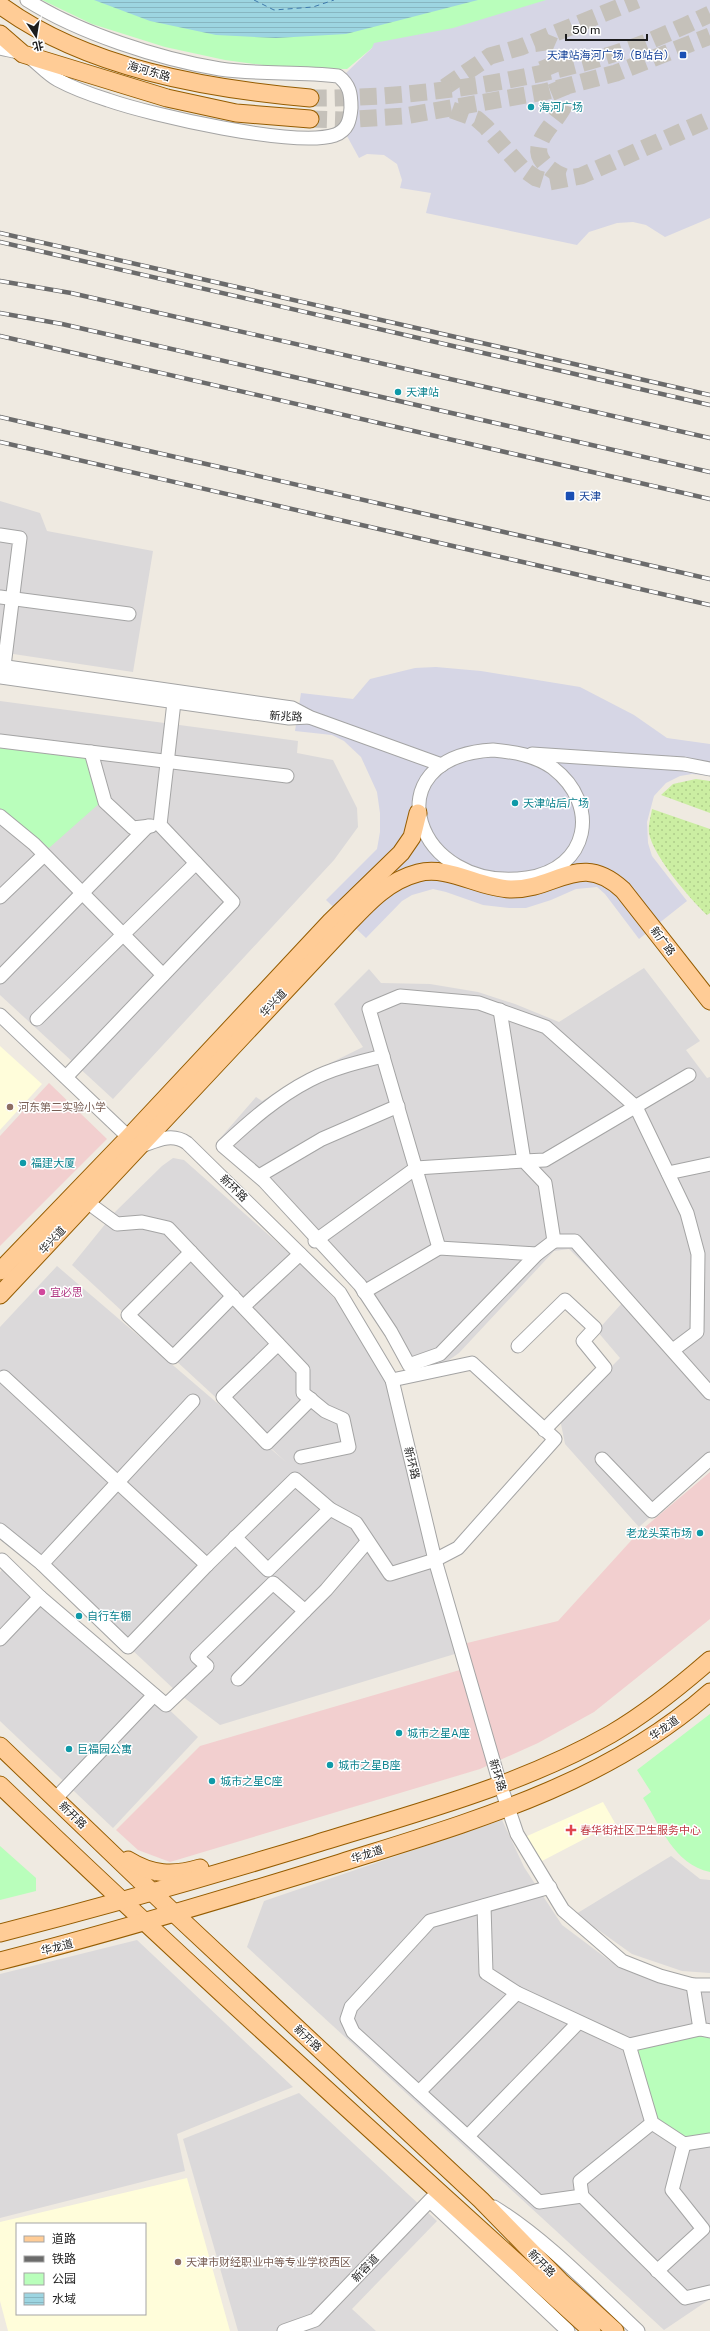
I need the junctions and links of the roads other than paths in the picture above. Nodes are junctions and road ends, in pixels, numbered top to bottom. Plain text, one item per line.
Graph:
1 (27, 0) edge
2 (0, 5) edge
3 (0, 34) edge
4 (0, 44) edge
5 (0, 48) edge
6 (23, 54) junction
7 (310, 98) tunnel mouth
8 (310, 119) tunnel mouth
9 (0, 535) edge
10 (6, 597) edge
11 (129, 614) dead end
12 (1, 670) edge
13 (174, 702) junction
14 (309, 717) junction
15 (0, 741) edge
16 (91, 752) junction
17 (522, 754) junction
18 (167, 762) junction
19 (442, 765) junction
20 (710, 769) edge
21 (288, 776) dead end
22 (418, 813) junction
23 (1, 820) edge
24 (154, 825) junction
25 (44, 855) junction
26 (196, 863) junction
27 (614, 882) joint
28 (82, 893) junction
29 (0, 897) edge
30 (123, 935) junction
31 (163, 975) junction
32 (0, 977) edge
33 (293, 983) junction
34 (705, 995) edge
35 (500, 1010) junction
36 (0, 1015) edge
37 (38, 1019) dead end
38 (383, 1056) junction
39 (689, 1075) dead end
40 (66, 1077) junction
41 (398, 1106) junction
42 (636, 1106) junction
43 (134, 1142) junction
44 (524, 1161) junction
45 (710, 1164) edge
46 (416, 1168) junction
47 (668, 1173) junction
48 (259, 1176) junction
49 (87, 1202) junction
50 (316, 1240) junction
51 (554, 1242) junction
52 (439, 1248) junction
53 (192, 1252) junction
54 (300, 1254) junction
55 (537, 1254) junction
56 (0, 1271) edge
57 (364, 1292) junction
58 (0, 1295) edge
59 (233, 1296) junction
60 (244, 1306) junction
61 (278, 1344) junction
62 (518, 1346) dead end
63 (673, 1350) junction
64 (4, 1378) dead end
65 (392, 1380) junction
66 (710, 1393) edge
67 (311, 1400) junction
68 (193, 1401) dead end
69 (544, 1430) junction
70 (301, 1457) dead end
71 (602, 1459) dead end
72 (710, 1459) edge
73 (118, 1481) junction
74 (330, 1509) junction
75 (0, 1530) edge
76 (235, 1537) junction
77 (367, 1542) dead end
78 (2, 1560) dead end
79 (435, 1560) junction
80 (42, 1564) junction
81 (207, 1565) junction
82 (40, 1597) junction
83 (305, 1611) junction
84 (0, 1639) edge
85 (710, 1660) edge
86 (238, 1679) dead end
87 (710, 1692) edge
88 (154, 1696) junction
89 (0, 1746) edge
90 (500, 1784) junction
91 (0, 1785) edge
92 (56, 1798) junction
93 (508, 1808) junction
94 (359, 1830) junction
95 (100, 1841) junction
96 (75, 1857) junction
97 (261, 1887) junction
98 (550, 1887) junction
99 (153, 1896) junction
100 (123, 1902) junction
101 (484, 1906) junction
102 (175, 1914) junction
103 (145, 1923) junction
104 (0, 1933) edge
105 (0, 1961) edge
106 (693, 1985) junction
107 (710, 1985) edge
108 (517, 1993) junction
109 (578, 2023) junction
110 (705, 2030) edge
111 (629, 2045) junction
112 (420, 2092) junction
113 (652, 2123) junction
114 (468, 2136) junction
115 (710, 2140) edge
116 (684, 2144) junction
117 (582, 2196) junction
118 (434, 2197) junction
119 (481, 2200) junction
120 (707, 2227) edge
121 (657, 2271) junction
122 (710, 2292) edge
123 (284, 2331) edge
124 (568, 2331) edge
125 (592, 2331) edge
126 (616, 2331) edge
127 (638, 2331) edge

1 - 6 street
2 - 7 main road, 海河东路
3 - 6 main road, 海河东路
4 - 6 main road
5 - 6 street
6 - 8 main road, 海河东路
9 - 10 street
10 - 11 street
10 - 12 street
12 - 13 street, 新兆路
12 - 14 street, 新兆路
13 - 14 street, 新兆路
13 - 18 street
14 - 19 street
15 - 16 street
16 - 18 street
16 - 24 street
17 - 19 street
17 - 20 street
17 - 22 street
18 - 21 street
18 - 24 street
19 - 22 street
22 - 43 main road, 华兴道
23 - 25 street
24 - 26 street
24 - 28 street
25 - 28 street
25 - 29 street
26 - 30 street
26 - 31 street
27 - 33 main road, 华兴道
27 - 34 main road, 新广路
28 - 30 street
28 - 32 street
30 - 31 street
30 - 37 street
31 - 40 street
33 - 34 main road
33 - 43 main road, 华兴道
35 - 38 street
35 - 42 street
35 - 44 street
36 - 40 street
38 - 41 street
38 - 48 street
39 - 42 street
40 - 43 street
41 - 46 street
41 - 48 street
42 - 44 street
42 - 47 street
43 - 49 main road, 华兴道
43 - 54 street, 新环路
43 - 56 main road, 华兴道
44 - 46 street
44 - 51 street
45 - 47 street
46 - 50 street
46 - 52 street
47 - 63 street
48 - 50 street
49 - 53 street
49 - 58 main road, 华兴道
50 - 57 street
51 - 55 street
51 - 63 street
52 - 55 street
52 - 57 street
53 - 59 street
53 - 59 street
54 - 60 street
54 - 65 street, 新环路
55 - 57 street
59 - 60 street
60 - 61 street
61 - 67 street
61 - 67 street
62 - 69 street
63 - 66 street
64 - 73 street
65 - 69 street
65 - 79 street, 新环路
67 - 70 street
68 - 73 street
69 - 79 street
71 - 72 street
73 - 80 street
73 - 81 street
74 - 76 street
74 - 76 street
74 - 79 street
75 - 80 street
76 - 81 street
77 - 83 street
78 - 82 street
79 - 90 street, 新环路
80 - 81 street
82 - 84 street
82 - 88 street
83 - 86 street
83 - 88 street
85 - 90 main road
87 - 93 main road, 华龙道
88 - 92 street
89 - 92 main road, 新开路
90 - 93 street, 新环路
90 - 94 main road
91 - 96 main road, 新开路
92 - 95 main road, 新开路
93 - 97 main road, 华龙道
93 - 98 street, 新环路
94 - 95 main road
94 - 99 main road
95 - 99 main road, 新开路
96 - 99 main road
96 - 100 main road, 新开路
97 - 99 main road
97 - 102 main road, 华龙道
98 - 101 street
98 - 106 street, 新环路
99 - 100 main road
99 - 102 main road, 新开路
100 - 103 main road, 新开路
100 - 104 main road
101 - 108 street
101 - 112 street
102 - 103 main road, 华龙道
102 - 119 main road, 新开路
103 - 105 main road, 华龙道
103 - 118 main road, 新开路
106 - 107 street, 新环路
106 - 110 street
108 - 109 street
108 - 112 street
109 - 111 street
109 - 114 street
110 - 111 street
111 - 113 street
112 - 114 street
113 - 116 street
113 - 117 street
114 - 117 street
115 - 116 street
116 - 120 street
117 - 121 street
118 - 123 street, 新容道
118 - 124 street
118 - 125 main road, 新开路
119 - 126 main road, 新开路
119 - 127 street
120 - 121 street
121 - 122 street

